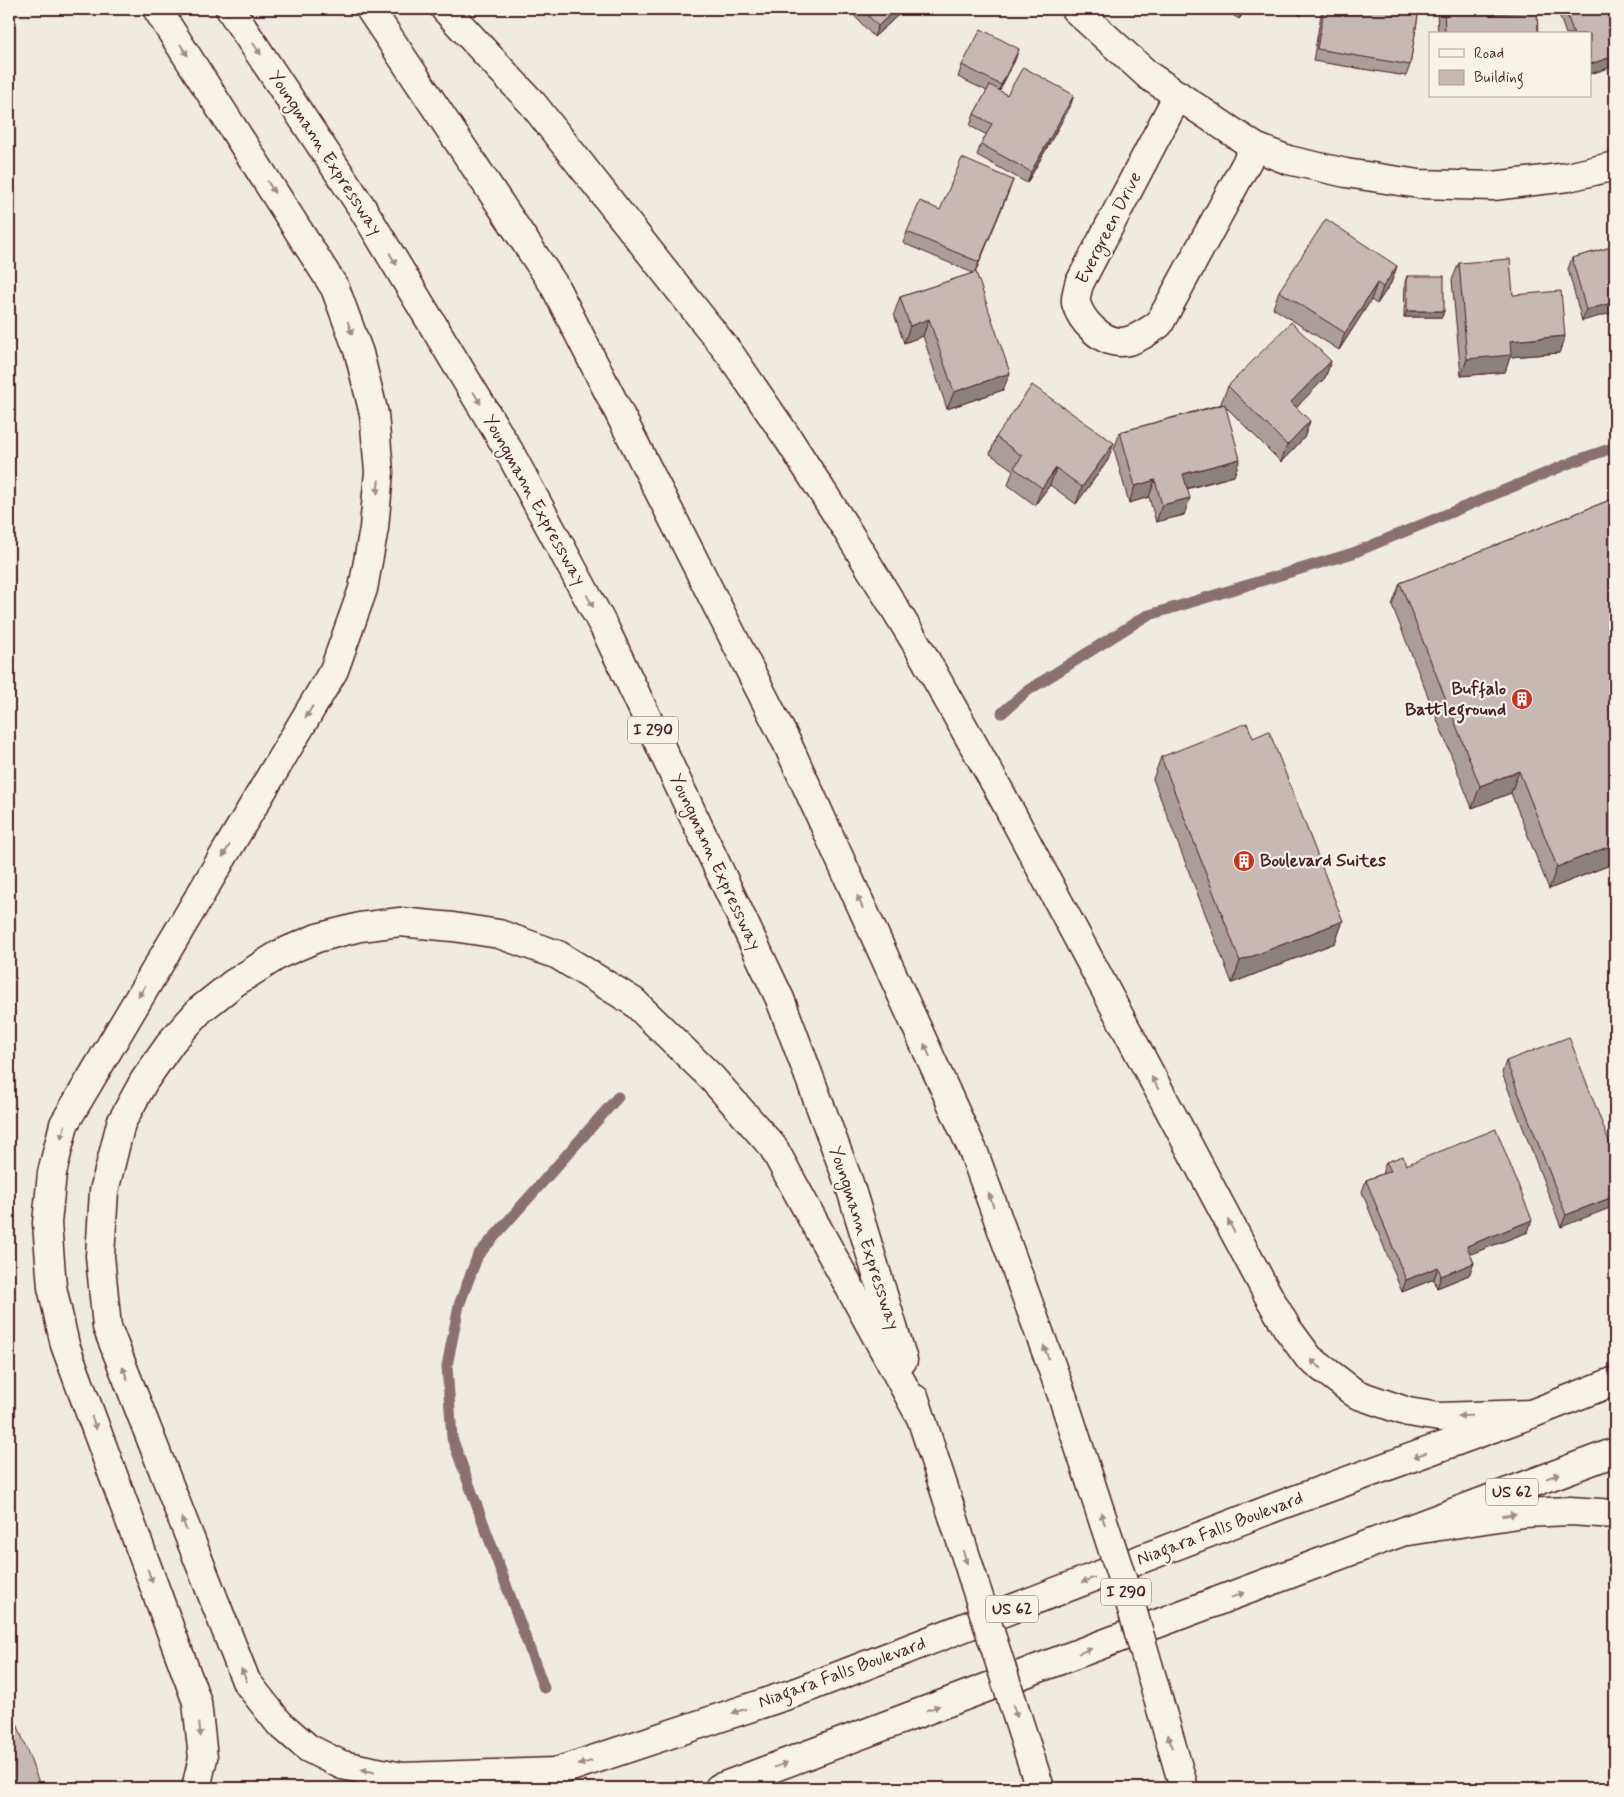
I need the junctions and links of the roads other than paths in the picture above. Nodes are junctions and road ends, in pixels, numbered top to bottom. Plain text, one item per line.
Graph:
1 (157, 9) edge
2 (230, 9) edge
3 (370, 9) edge
4 (445, 9) edge
5 (1075, 9) edge
6 (1178, 95) junction
7 (1255, 147) junction
8 (1615, 166) edge
9 (1615, 1381) edge
10 (1531, 1414) junction
11 (920, 1416) junction
12 (1615, 1452) edge
13 (1615, 1514) edge
14 (1409, 1531) junction
15 (556, 1772) junction
16 (196, 1788) edge
17 (515, 1788) edge
18 (719, 1788) edge
19 (1040, 1788) edge
20 (1184, 1788) edge

1 -> 16 main road
2 -> 11 main road, Youngmann Expressway / I 290
20 -> 3 main road, I 290, bridge
10 -> 4 main road
5 - 6 main road
6 - 7 main road
6 - 7 main road, Evergreen Drive
7 - 8 main road
9 - 10 main road, Niagara Falls Boulevard / US 62
10 -> 15 main road, Niagara Falls Boulevard / US 62
15 -> 11 main road
11 -> 19 main road, Youngmann Expressway / I 290, bridge
14 -> 12 main road, US 62
14 -> 13 main road
18 -> 14 main road, US 62
15 - 17 main road, Niagara Falls Boulevard / US 62

